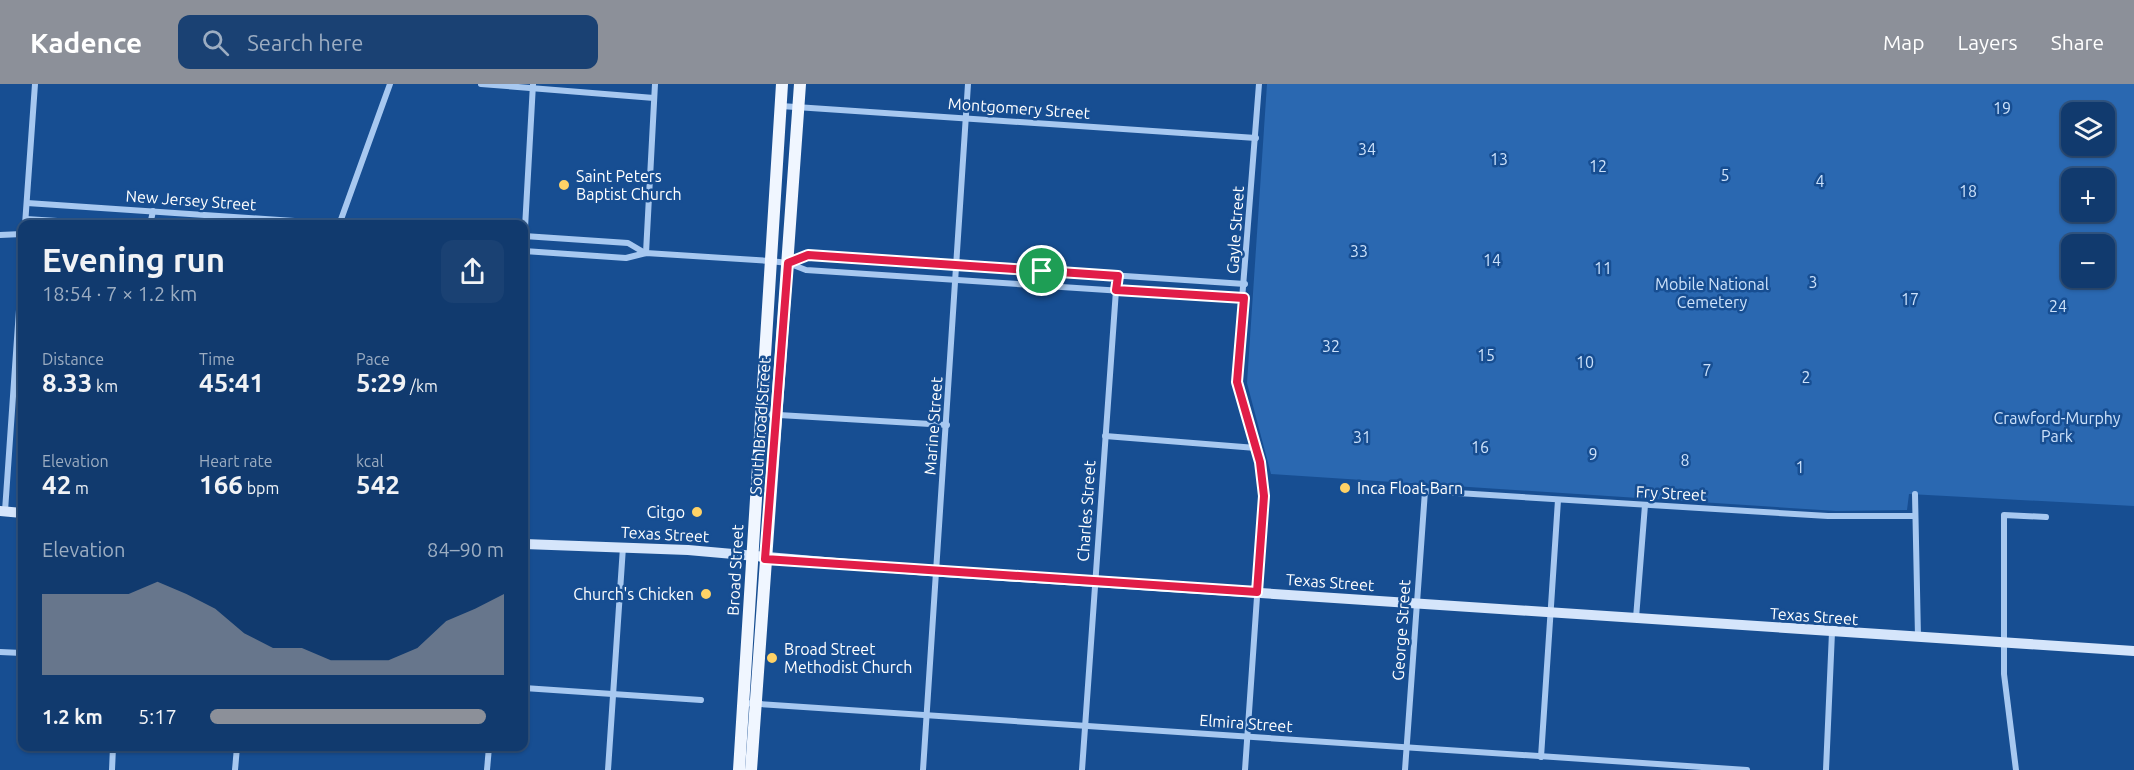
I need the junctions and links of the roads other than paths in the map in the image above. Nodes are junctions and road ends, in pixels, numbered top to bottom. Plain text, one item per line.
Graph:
1 (35, 84) edge
2 (390, 84) edge
3 (481, 84) edge
4 (656, 84) edge
5 (782, 84) edge
6 (800, 84) edge
7 (968, 84) edge
8 (1259, 84) edge
9 (533, 87) edge
10 (654, 98) junction
11 (781, 106) junction
12 (798, 107) junction
13 (966, 118) junction
14 (1256, 138) junction
15 (27, 203) junction
16 (153, 211) junction
17 (26, 220) edge
18 (151, 220) edge
19 (247, 220) edge
20 (340, 220) edge
21 (525, 220) edge
22 (18, 234) edge
23 (0, 235) edge
24 (528, 236) edge
25 (528, 251) edge
26 (646, 254) junction
27 (770, 261) junction
28 (788, 263) junction
29 (956, 265) junction
30 (1118, 276) junction
31 (955, 281) junction
32 (1245, 284) junction
33 (1116, 290) junction
34 (1244, 298) junction
35 (764, 351) junction
36 (782, 352) junction
37 (18, 379) edge
38 (760, 414) junction
39 (777, 415) junction
40 (947, 425) junction
41 (1105, 436) junction
42 (1256, 448) junction
43 (1425, 491) joint
44 (1915, 494) dead end
45 (1558, 500) junction
46 (1645, 505) junction
47 (2, 511) edge
48 (18, 513) edge
49 (1915, 516) junction
50 (2046, 517) dead end
51 (528, 544) edge
52 (623, 547) junction
53 (759, 558) junction
54 (936, 571) junction
55 (1095, 581) junction
56 (1257, 592) junction
57 (1416, 603) junction
58 (1550, 613) junction
59 (1636, 619) junction
60 (1832, 632) junction
61 (1918, 638) junction
62 (2005, 643) junction
63 (2134, 651) edge
64 (0, 652) edge
65 (18, 653) edge
66 (528, 688) edge
67 (613, 694) junction
68 (702, 700) dead end
69 (750, 703) junction
70 (926, 715) junction
71 (1085, 725) junction
72 (1248, 736) junction
73 (1406, 748) junction
74 (113, 751) edge
75 (237, 751) edge
76 (489, 751) edge
77 (1541, 757) junction
78 (112, 770) edge
79 (235, 770) edge
80 (488, 770) edge
81 (608, 770) edge
82 (739, 770) edge
83 (751, 770) edge
84 (923, 770) edge
85 (1082, 770) edge
86 (1245, 770) edge
87 (1405, 770) edge
88 (1747, 770) edge
89 (1826, 770) edge
90 (2016, 770) edge

1 - 15 street
2 - 20 street
3 - 9 street
4 - 10 street
5 - 11 main road, Broad Street
6 - 12 main road, South Broad Street
7 - 13 street, Marine Street
8 - 14 street, Gayle Street
9 - 10 street
9 - 21 street
10 - 26 street
11 - 12 street, Montgomery Street
11 - 27 main road, Broad Street
12 - 13 street, Montgomery Street
12 - 28 main road, South Broad Street
13 - 14 street, Montgomery Street
13 - 29 street, Marine Street
14 - 32 street, Gayle Street
15 - 16 street, New Jersey Street
15 - 17 street
16 - 18 street
16 - 19 street, New Jersey Street
22 - 23 street
24 - 26 street
25 - 26 street
26 - 27 street
27 - 28 street
27 - 35 main road, Broad Street
28 - 29 street
28 - 31 street
28 - 36 main road, South Broad Street
29 - 30 street
29 - 31 street, Marine Street
30 - 32 street
30 - 33 street, Charles Street
31 - 33 street
31 - 40 street, Marine Street
32 - 34 street, Gayle Street
33 - 34 street
33 - 41 street, Charles Street
34 - 42 street, Gayle Street
35 - 36 street
35 - 38 main road, Broad Street
36 - 39 main road, South Broad Street
37 - 47 street
38 - 39 street
38 - 53 main road, Broad Street
39 - 40 street
39 - 53 main road, South Broad Street
40 - 54 street, Marine Street
41 - 42 street
41 - 55 street, Charles Street
42 - 56 street, Gayle Street
43 - 45 street, Fry Street
43 - 57 street, George Street
44 - 49 street
45 - 46 street, Fry Street
45 - 58 street
46 - 49 street, Fry Street
46 - 59 street
47 - 48 street
49 - 61 street
50 - 62 street
51 - 52 street, Texas Street
52 - 53 street, Texas Street
52 - 67 street
53 - 54 street, Texas Street
53 - 69 main road, Broad Street
54 - 55 street, Texas Street
54 - 70 street, Marine Street
55 - 56 street, Texas Street
55 - 71 street, Charles Street
56 - 57 street, Texas Street
56 - 72 street, Gayle Street
57 - 58 street, Texas Street
57 - 73 street, George Street
58 - 59 street, Texas Street
58 - 77 street
59 - 60 street, Texas Street
60 - 61 street, Texas Street
60 - 89 street
61 - 62 street, Texas Street
62 - 63 street, Texas Street
62 - 90 street
64 - 65 street
66 - 67 street
67 - 68 street
67 - 81 street
69 - 70 street, Elmira Street
69 - 82 main road, Broad Street
69 - 83 main road
70 - 71 street, Elmira Street
70 - 84 street, Marine Street
71 - 72 street, Elmira Street
71 - 85 street, Charles Street
72 - 73 street, Elmira Street
72 - 86 street, Gayle Street
73 - 77 street, Elmira Street
73 - 87 street, George Street
74 - 78 street
75 - 79 street
76 - 80 street
77 - 88 street, Elmira Street

